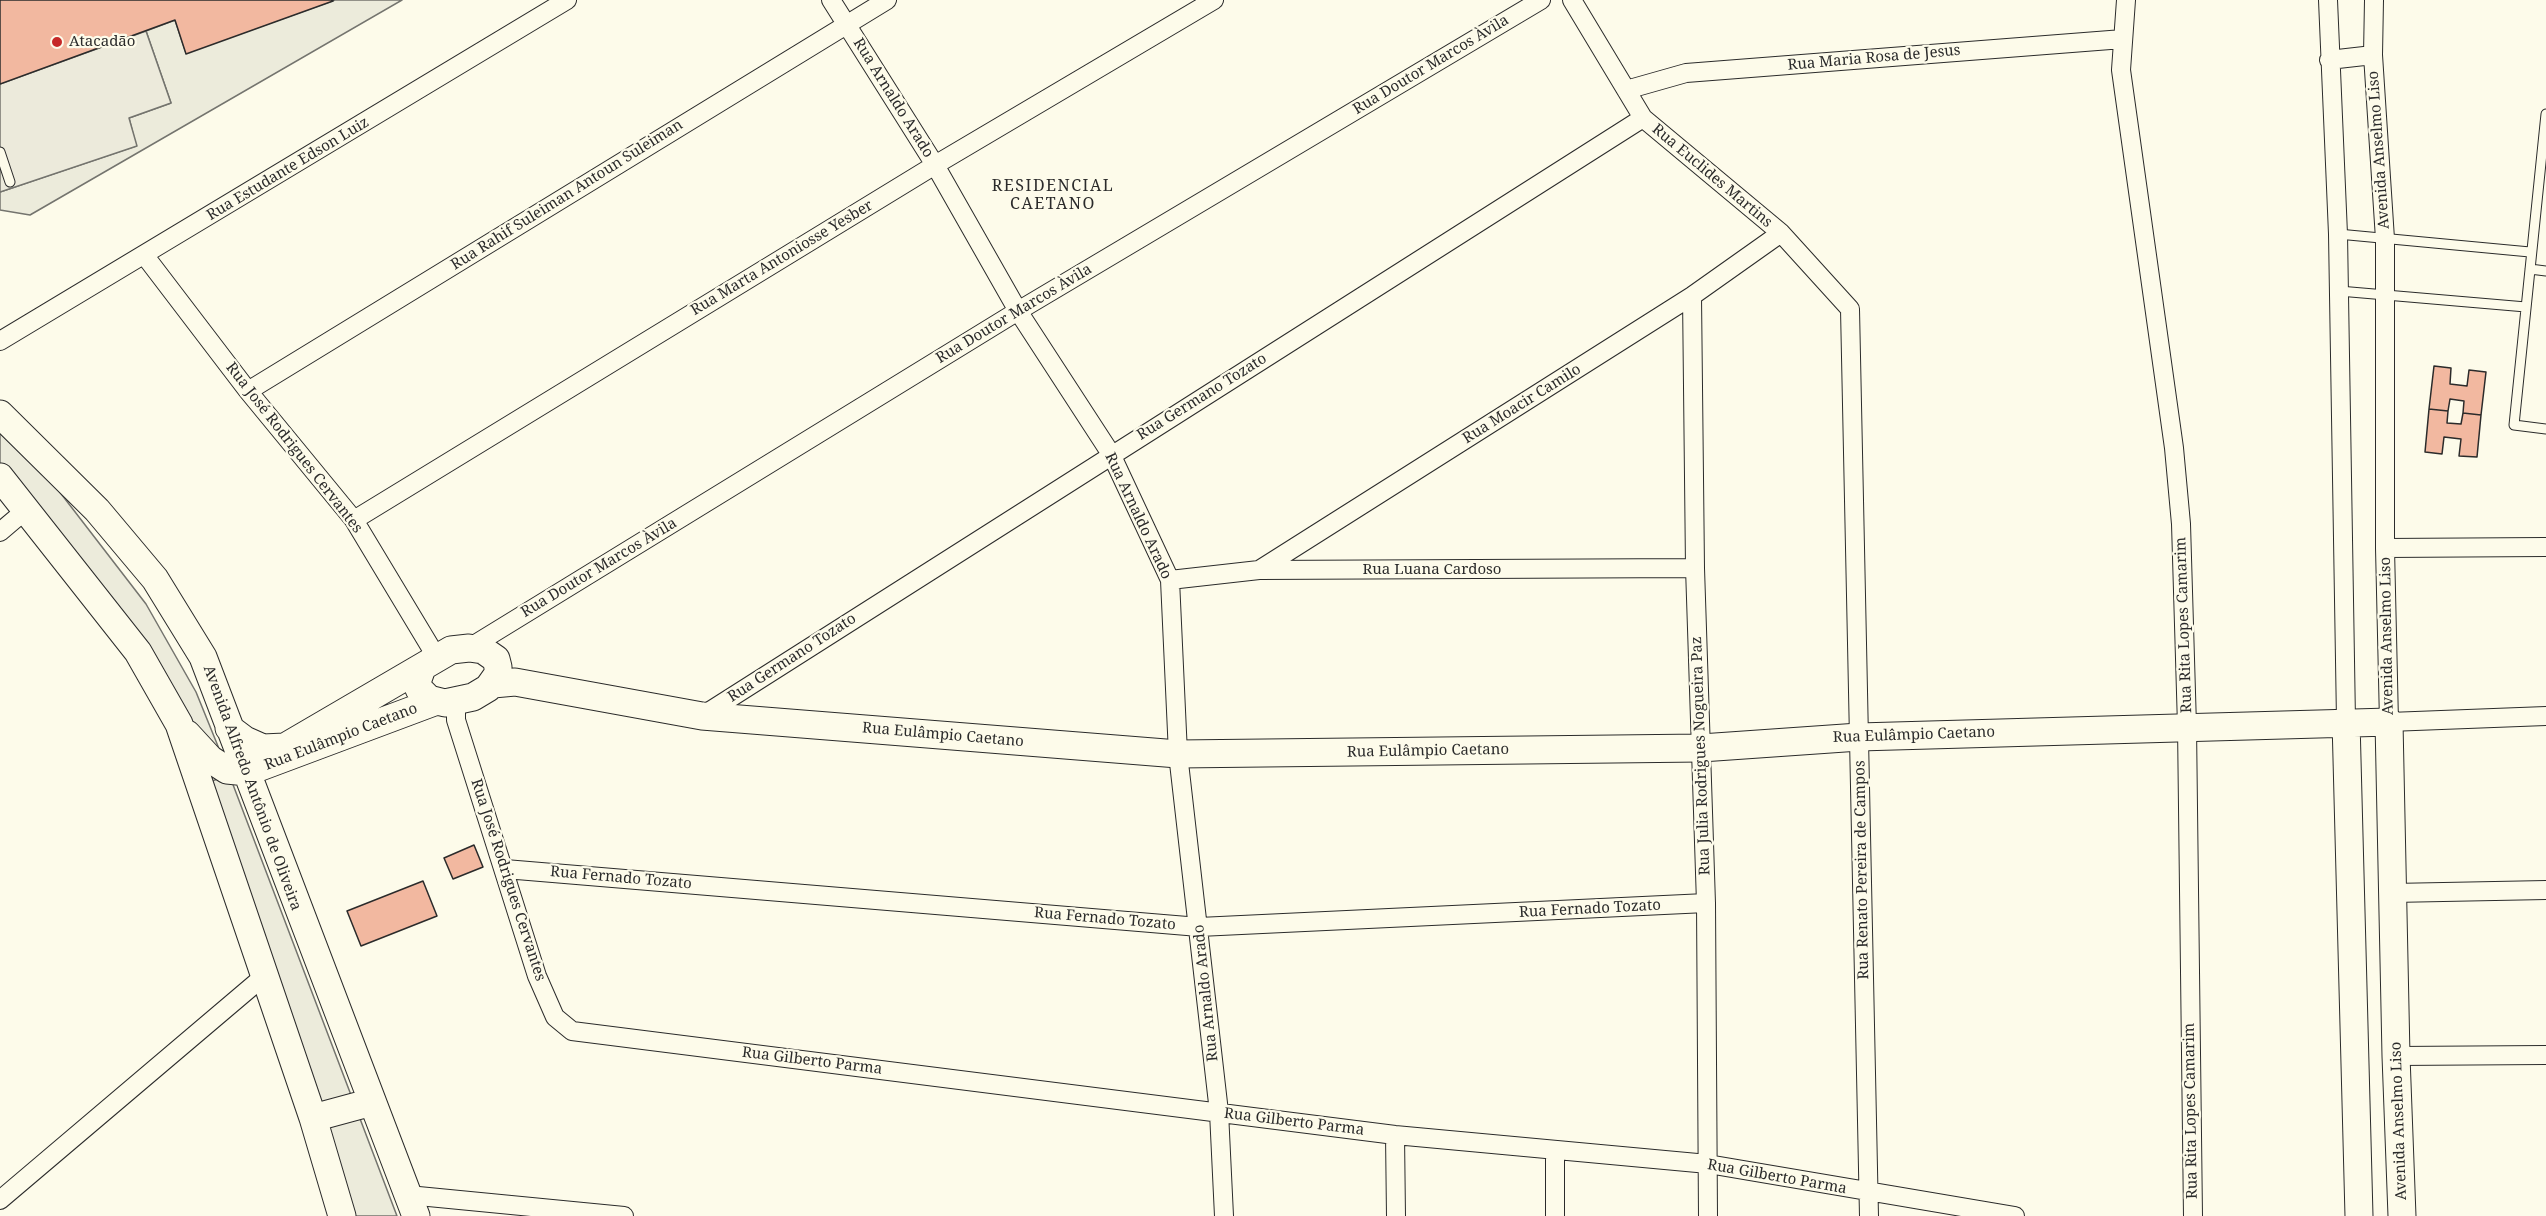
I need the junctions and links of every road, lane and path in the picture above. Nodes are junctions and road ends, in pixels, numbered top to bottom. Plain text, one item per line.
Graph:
1 (567, 0) edge
2 (831, 0) edge
3 (887, 0) edge
4 (1214, 0) edge
5 (1541, 0) edge
6 (1572, 0) edge
7 (2126, 0) edge
8 (2328, 0) edge
9 (2374, 0) edge
10 (846, 24) junction
11 (2123, 39) junction
12 (2373, 55) junction
13 (2329, 60) junction
14 (1626, 90) junction
15 (2546, 114) edge
16 (1643, 118) junction
17 (0, 152) edge
18 (935, 165) junction
19 (10, 182) dead end
20 (1781, 233) junction
21 (2338, 234) junction
22 (2385, 239) junction
23 (2530, 252) junction
24 (145, 256) junction
25 (2530, 269) junction
26 (2546, 271) edge
27 (2339, 291) junction
28 (1692, 296) junction
29 (2385, 296) junction
30 (2526, 307) junction
31 (1850, 309) joint
32 (1018, 311) junction
33 (3, 342) edge
34 (248, 391) junction
35 (0, 414) edge
36 (2546, 429) edge
37 (1111, 454) junction
38 (0, 477) edge
39 (27, 509) junction
40 (354, 520) junction
41 (0, 532) edge
42 (2546, 547) edge
43 (2385, 548) junction
44 (1695, 568) junction
45 (1259, 570) junction
46 (1170, 580) junction
47 (481, 644) junction
48 (431, 657) junction
49 (502, 680) junction
50 (448, 707) junction
51 (702, 716) junction
52 (2546, 716) edge
53 (2346, 721) junction
54 (2389, 722) junction
55 (179, 724) junction
56 (2187, 726) junction
57 (229, 728) junction
58 (1859, 737) junction
59 (1701, 748) junction
60 (1178, 754) junction
61 (247, 772) junction
62 (505, 868) junction
63 (2546, 890) edge
64 (2392, 893) junction
65 (1706, 903) junction
66 (1199, 927) junction
67 (263, 976) junction
68 (572, 1031) joint
69 (2546, 1054) edge
70 (2396, 1056) junction
71 (372, 1102) junction
72 (1219, 1112) junction
73 (313, 1118) junction
74 (1395, 1135) junction
75 (1555, 1150) junction
76 (1708, 1164) junction
77 (1869, 1193) junction
78 (0, 1200) edge
79 (412, 1205) edge
80 (342, 1216) edge
81 (624, 1216) edge
82 (1224, 1216) edge
83 (1396, 1216) edge
84 (1555, 1216) edge
85 (1708, 1216) edge
86 (1869, 1216) edge
87 (2015, 1216) edge
88 (2193, 1216) edge
89 (2359, 1216) edge
90 (2402, 1216) edge

1 - 24 street, Rua Estudante Edson Luiz
2 - 10 street, Rua Arnaldo Arado
3 - 10 street, Rua Rahif Suleiman Antoun Suleiman
4 - 18 street, Rua Marta Antoniosse Yesber
5 - 32 street, Rua Doutor Marcos Àvila
6 - 14 street, Rua Euclides Martins
7 - 11 street, Rua Rita Lopes Camarim
8 - 13 street
9 - 12 street, Avenida Anselmo Liso
10 - 18 street, Rua Arnaldo Arado
10 - 34 street, Rua Rahif Suleiman Antoun Suleiman
11 - 14 street, Rua Maria Rosa de Jesus
11 - 56 street, Rua Rita Lopes Camarim
12 - 13 street, Avenida Anselmo Liso
12 - 22 street, Avenida Anselmo Liso
13 - 21 street
14 - 16 street, Rua Euclides Martins
15 - 23 lane
16 - 20 street, Rua Euclides Martins
16 - 37 street, Rua Germano Tozato
17 - 19 lane
18 - 32 street, Rua Arnaldo Arado
18 - 40 street, Rua Marta Antoniosse Yesber
20 - 28 street, Rua Moacir Camilo
20 - 31 street, Rua Euclides Martins
21 - 22 lane
21 - 27 street
22 - 23 lane
22 - 29 street, Avenida Anselmo Liso
23 - 25 lane
24 - 33 street, Rua Estudante Edson Luiz
24 - 34 street, Rua José Rodrigues Cervantes
25 - 26 lane
25 - 30 lane
27 - 29 lane
27 - 53 street
28 - 44 street, Rua Julia Rodrigues Nogueira Paz
28 - 45 street, Rua Moacir Camilo
29 - 30 lane
29 - 43 street, Avenida Anselmo Liso
30 - 36 lane
31 - 58 street, Rua Renato Pereira de Campos
32 - 37 street, Rua Arnaldo Arado
32 - 47 street, Rua Doutor Marcos Àvila
34 - 40 street, Rua José Rodrigues Cervantes
35 - 57 street, Avenida Alfredo Antônio de Oliveira
37 - 46 street, Rua Arnaldo Arado
37 - 51 street, Rua Germano Tozato
38 - 39 street
39 - 41 street
39 - 55 street
40 - 48 street, Rua José Rodrigues Cervantes
42 - 43 street
43 - 54 street, Avenida Anselmo Liso
44 - 45 street, Rua Luana Cardoso
44 - 59 street, Rua Julia Rodrigues Nogueira Paz
45 - 46 street, Rua Luana Cardoso
46 - 60 street, Rua Arnaldo Arado
47 - 48 street
47 - 49 street
48 - 50 street
48 - 57 street
49 - 50 street
49 - 51 street, Rua Eulâmpio Caetano
50 - 61 street, Rua Eulâmpio Caetano
50 - 62 street, Rua José Rodrigues Cervantes
51 - 60 street, Rua Eulâmpio Caetano
52 - 54 street
53 - 54 street, Rua Eulâmpio Caetano
53 - 56 street, Rua Eulâmpio Caetano
53 - 89 street
54 - 64 street, Avenida Anselmo Liso
55 - 61 street
55 - 67 street
56 - 58 street, Rua Eulâmpio Caetano
56 - 88 street, Rua Rita Lopes Camarim
57 - 61 street, Avenida Alfredo Antônio de Oliveira
58 - 59 street, Rua Eulâmpio Caetano
58 - 77 street, Rua Renato Pereira de Campos
59 - 60 street, Rua Eulâmpio Caetano
59 - 65 street, Rua Julia Rodrigues Nogueira Paz
60 - 66 street, Rua Arnaldo Arado
61 - 71 street, Avenida Alfredo Antônio de Oliveira
62 - 66 street, Rua Fernado Tozato
62 - 68 street, Rua José Rodrigues Cervantes
63 - 64 street
64 - 70 street, Avenida Anselmo Liso
65 - 66 street, Rua Fernado Tozato
65 - 76 street, Rua Julia Rodrigues Nogueira Paz
66 - 72 street, Rua Arnaldo Arado
67 - 73 street
67 - 78 street
68 - 72 street, Rua Gilberto Parma
69 - 70 street
70 - 90 street, Avenida Anselmo Liso
71 - 73 street
71 - 79 street, Avenida Alfredo Antônio de Oliveira
72 - 74 street, Rua Gilberto Parma
72 - 82 street, Rua Arnaldo Arado
73 - 80 street
74 - 75 street, Rua Gilberto Parma
74 - 83 street
75 - 76 street, Rua Gilberto Parma
75 - 84 street
76 - 77 street, Rua Gilberto Parma
76 - 85 street, Rua Julia Rodrigues Nogueira Paz
77 - 86 street, Rua Renato Pereira de Campos
77 - 87 street, Rua Gilberto Parma
79 - 81 street

